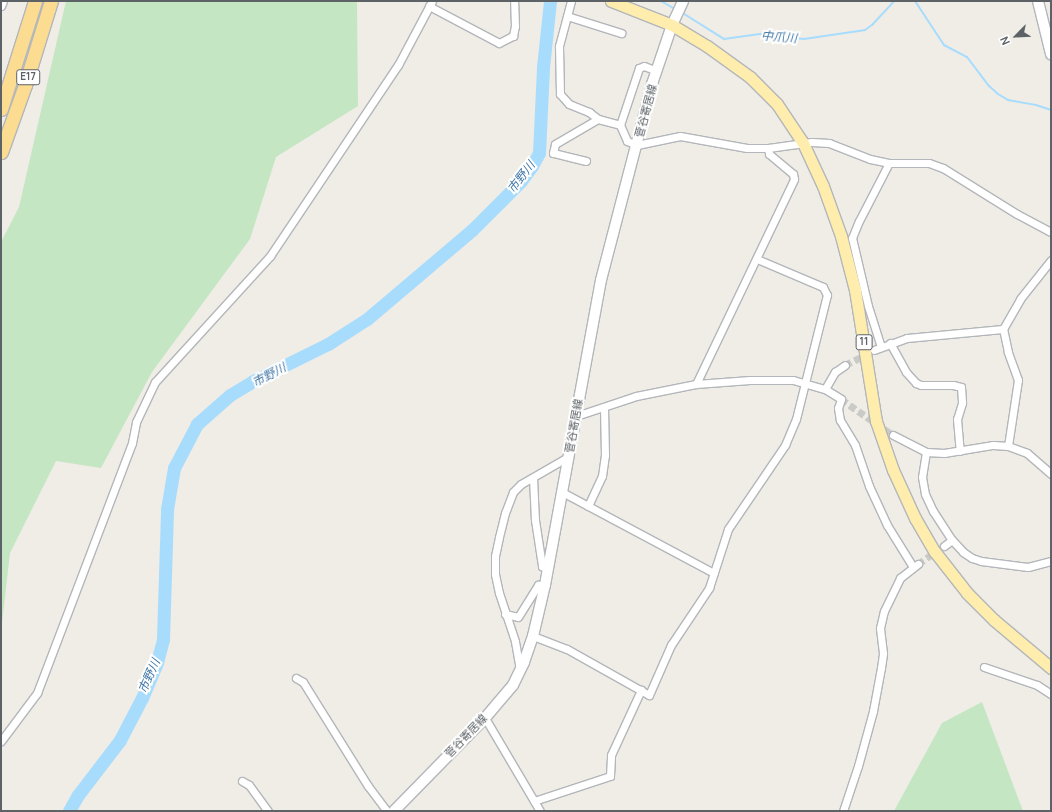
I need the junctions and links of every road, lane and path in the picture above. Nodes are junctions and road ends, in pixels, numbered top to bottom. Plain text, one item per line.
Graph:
1 (35, 1) edge
2 (51, 1) edge
3 (514, 1) edge
4 (571, 1) edge
5 (610, 1) edge
6 (683, 1) edge
7 (1038, 1) edge
8 (430, 4) edge
9 (567, 16) junction
10 (672, 25) junction
11 (621, 33) dead end
12 (1051, 52) edge
13 (657, 70) junction
14 (1, 109) edge
15 (598, 119) junction
16 (620, 125) junction
17 (804, 143) junction
18 (637, 145) junction
19 (768, 148) junction
20 (1, 152) edge
21 (586, 161) dead end
22 (889, 163) junction
23 (1051, 232) edge
24 (757, 259) junction
25 (1051, 260) edge
26 (1003, 329) junction
27 (890, 343) junction
28 (881, 347) junction
29 (874, 350) tunnel mouth
30 (845, 366) tunnel mouth
31 (805, 382) junction
32 (696, 384) junction
33 (824, 389) junction
34 (604, 407) junction
35 (576, 416) junction
36 (893, 435) tunnel mouth
37 (1008, 446) junction
38 (960, 451) junction
39 (926, 452) junction
40 (568, 457) junction
41 (1051, 474) edge
42 (533, 478) junction
43 (562, 492) junction
44 (588, 506) junction
45 (952, 540) junction
46 (944, 546) tunnel mouth
47 (1051, 561) edge
48 (548, 568) junction
49 (714, 573) junction
50 (545, 585) junction
51 (505, 614) junction
52 (533, 636) junction
53 (984, 667) dead end
54 (1051, 668) edge
55 (520, 671) junction
56 (296, 678) dead end
57 (641, 690) junction
58 (1051, 694) edge
59 (485, 718) junction
60 (1, 741) edge
61 (242, 781) dead end
62 (534, 800) junction
63 (268, 811) edge
64 (387, 811) edge
65 (394, 811) edge
66 (540, 811) edge
67 (843, 811) edge

1 - 14 highway, E17
2 - 20 highway, E17
3 - 8 street
4 - 9 street
5 - 10 main road, 11
6 - 10 main road, 菅谷寄居線
7 - 12 main road
8 - 60 street
9 - 11 street
9 - 15 street
10 - 13 main road, 菅谷寄居線
10 - 17 main road, 11
13 - 16 street
13 - 18 main road, 菅谷寄居線
15 - 16 street
15 - 21 street
16 - 18 street
17 - 19 street
17 - 22 street
17 - 54 main road, 11
18 - 19 street
18 - 35 main road, 菅谷寄居線
19 - 24 street
22 - 23 street
22 - 28 street
24 - 31 street
24 - 32 street
25 - 26 street
26 - 27 street
26 - 37 street
27 - 28 street
27 - 38 street
28 - 29 street
30 - 33 street
31 - 32 street
31 - 33 street
31 - 49 street
32 - 34 street
33 - 67 street
34 - 35 street
34 - 44 street
35 - 40 main road, 菅谷寄居線
36 - 39 street
37 - 38 street
37 - 41 street
38 - 39 street
39 - 45 street
40 - 42 street
40 - 43 main road, 菅谷寄居線
42 - 48 street
42 - 51 street
43 - 44 street
43 - 48 main road, 菅谷寄居線
44 - 49 street
45 - 46 street
45 - 47 street
48 - 50 main road, 菅谷寄居線
49 - 57 street
50 - 51 street
50 - 52 main road, 菅谷寄居線
51 - 55 street
52 - 55 main road, 菅谷寄居線
52 - 57 street
53 - 58 street
55 - 59 main road, 菅谷寄居線
56 - 64 street
57 - 62 street
59 - 62 street
59 - 65 main road, 菅谷寄居線
61 - 63 street
62 - 66 street

